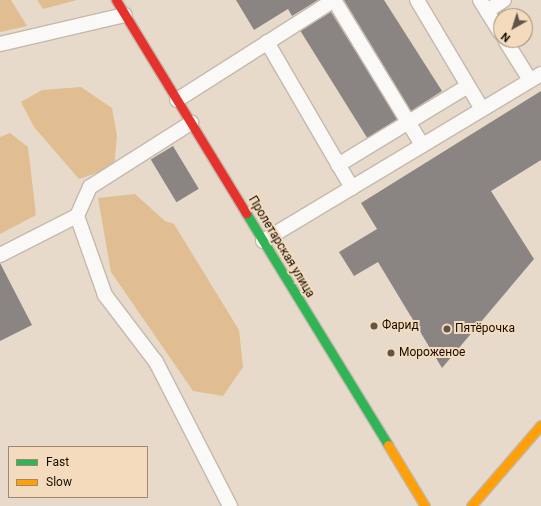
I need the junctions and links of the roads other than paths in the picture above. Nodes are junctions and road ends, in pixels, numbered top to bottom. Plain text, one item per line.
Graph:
1 (116, 0) edge
2 (334, 0) edge
3 (417, 0) edge
4 (504, 0) edge
5 (484, 5) edge
6 (125, 15) junction
7 (493, 20) edge
8 (267, 42) junction
9 (0, 44) edge
10 (511, 48) edge
11 (535, 77) edge
12 (468, 86) junction
13 (177, 100) junction
14 (482, 109) junction
15 (408, 122) junction
16 (191, 123) junction
17 (422, 145) junction
18 (338, 165) junction
19 (352, 188) junction
20 (78, 216) junction
21 (263, 241) junction
22 (0, 255) edge
23 (541, 425) edge
24 (230, 506) edge
25 (425, 506) edge
26 (471, 506) edge

1 - 6 street, Пролетарская улица
2 - 8 lane
2 - 15 lane
3 - 12 lane
4 - 5 lane
5 - 7 lane
6 - 9 lane
6 - 13 street, Пролетарская улица
8 - 13 lane
8 - 18 lane
10 - 11 lane
11 - 14 lane
12 - 14 lane
12 - 15 lane
13 - 16 street, Пролетарская улица
14 - 17 lane
15 - 17 lane
15 - 18 lane
16 - 20 lane
16 - 21 street, Пролетарская улица
17 - 19 lane
18 - 19 lane
19 - 21 lane
20 - 22 lane
20 - 24 lane
21 - 25 street, Пролетарская улица
23 - 26 street

